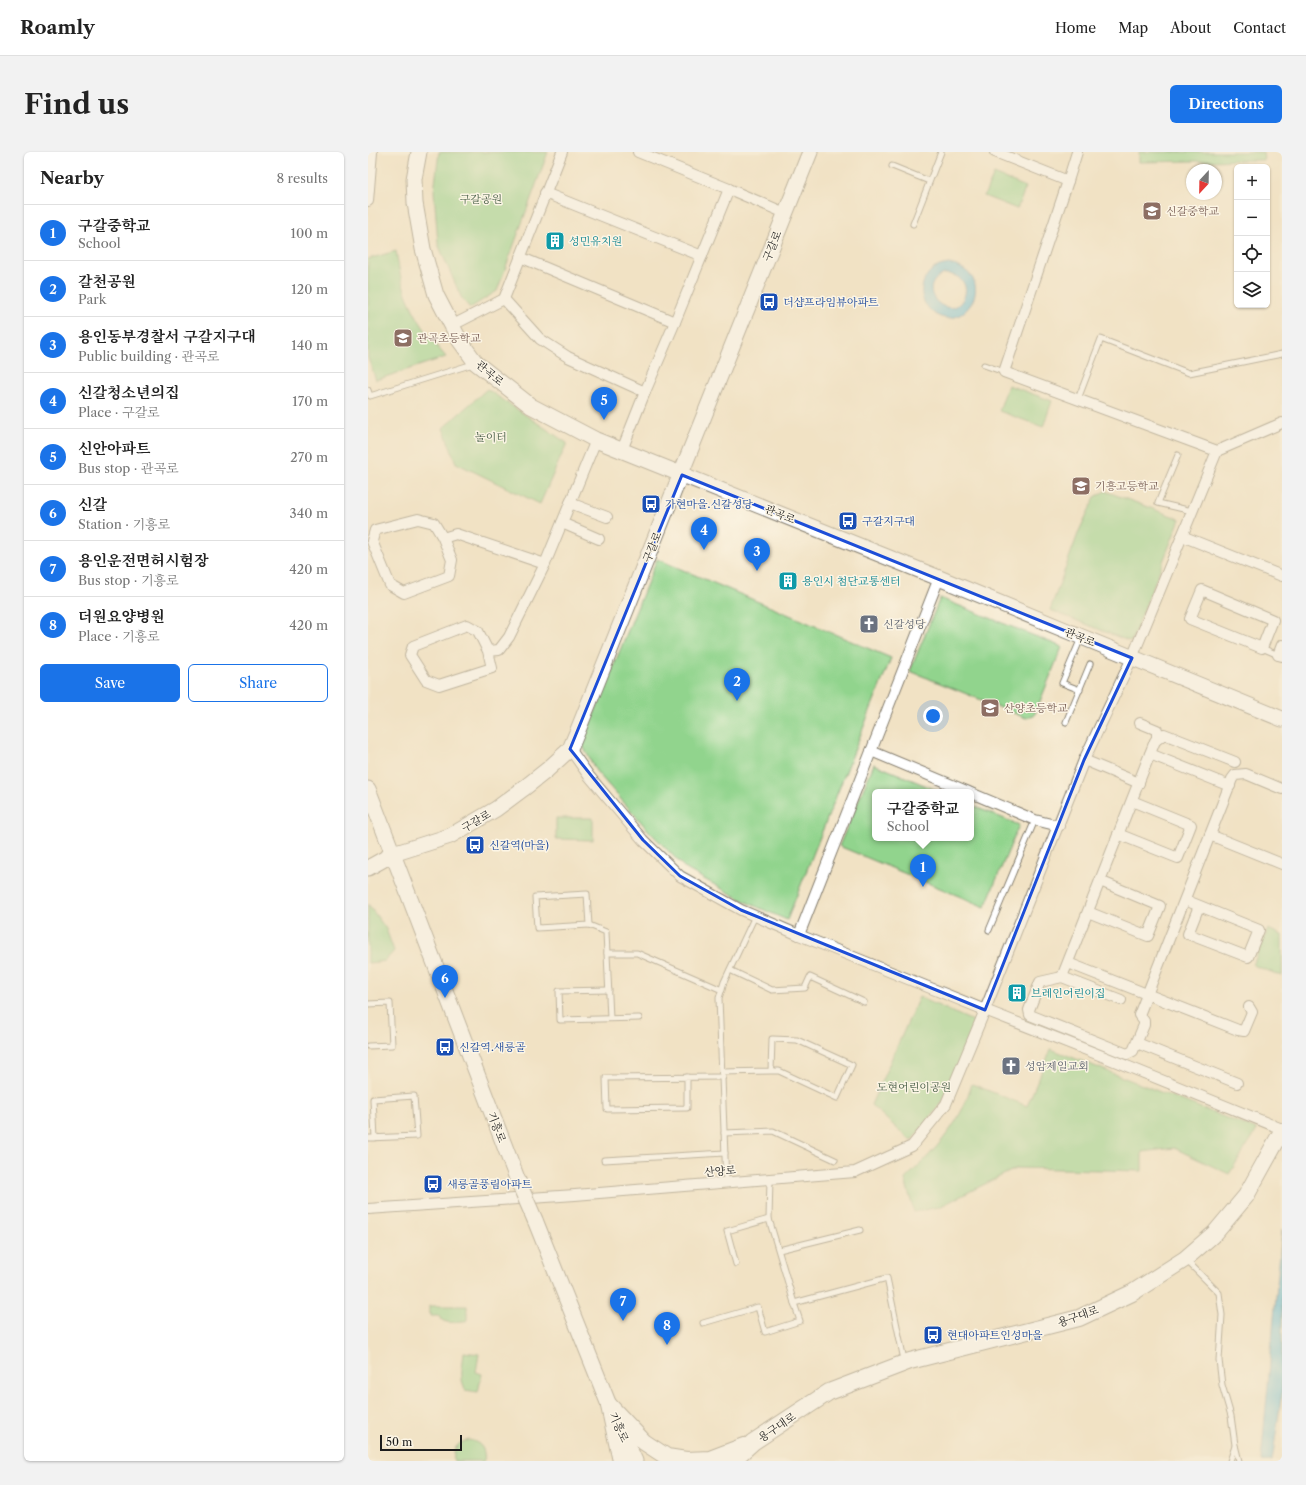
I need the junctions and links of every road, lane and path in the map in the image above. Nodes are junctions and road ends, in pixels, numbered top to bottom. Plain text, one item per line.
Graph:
1 (372, 152) edge
2 (419, 152) edge
3 (562, 152) edge
4 (638, 152) edge
5 (810, 152) edge
6 (941, 152) edge
7 (995, 152) edge
8 (1077, 152) edge
9 (892, 166) dead end
10 (369, 181) edge
11 (1068, 181) junction
12 (929, 182) junction
13 (729, 189) junction
14 (545, 193) junction
15 (368, 201) edge
16 (785, 213) junction
17 (913, 224) dead end
18 (702, 256) junction
19 (520, 257) junction
20 (504, 299) junction
21 (676, 322) junction
22 (451, 326) junction
23 (1282, 354) edge
24 (476, 363) junction
25 (984, 365) dead end
26 (1004, 372) junction
27 (368, 390) edge
28 (645, 392) junction
29 (1078, 399) junction
30 (1282, 423) edge
31 (596, 440) junction
32 (622, 450) junction
33 (1217, 451) junction
34 (1178, 455) dead end
35 (682, 474) junction
36 (570, 503) junction
37 (1192, 511) junction
38 (607, 518) dead end
39 (562, 523) junction
40 (1182, 536) junction
41 (443, 538) junction
42 (599, 539) dead end
43 (545, 564) junction
44 (1282, 576) edge
45 (939, 578) junction
46 (1082, 638) junction
47 (1282, 645) edge
48 (1262, 648) junction
49 (488, 651) junction
50 (1280, 655) edge
51 (1132, 658) junction
52 (1090, 664) dead end
53 (1080, 690) junction
54 (1282, 719) edge
55 (1066, 722) dead end
56 (1140, 723) dead end
57 (1158, 739) junction
58 (570, 749) junction
59 (871, 751) junction
60 (1150, 754) junction
61 (1084, 760) junction
62 (1235, 762) dead end
63 (1139, 783) junction
64 (1230, 786) junction
65 (368, 789) edge
66 (963, 789) edge
67 (1282, 789) edge
68 (974, 794) edge
69 (1132, 801) junction
70 (1035, 820) junction
71 (1059, 826) junction
72 (1118, 834) junction
73 (1210, 835) junction
74 (393, 854) junction
75 (1282, 864) edge
76 (368, 868) edge
77 (1100, 881) junction
78 (1185, 900) junction
79 (1199, 906) junction
80 (1088, 912) junction
81 (755, 916) junction
82 (589, 925) junction
83 (989, 930) dead end
84 (799, 935) junction
85 (607, 953) junction
86 (1068, 963) junction
87 (730, 970) junction
88 (1062, 977) junction
89 (609, 990) junction
90 (722, 990) junction
91 (1148, 994) junction
92 (1121, 1000) dead end
93 (864, 1002) dead end
94 (368, 1004) edge
95 (1249, 1007) dead end
96 (985, 1010) junction
97 (610, 1018) junction
98 (639, 1018) dead end
99 (1137, 1042) junction
100 (368, 1046) edge
101 (771, 1071) junction
102 (722, 1074) junction
103 (686, 1077) junction
104 (1237, 1082) dead end
105 (1282, 1130) edge
106 (724, 1133) junction
107 (368, 1138) edge
108 (375, 1138) junction
109 (725, 1153) junction
110 (604, 1160) dead end
111 (835, 1160) dead end
112 (770, 1179) junction
113 (726, 1183) junction
114 (368, 1209) edge
115 (769, 1219) junction
116 (860, 1230) dead end
117 (779, 1250) junction
118 (1185, 1259) junction
119 (736, 1264) dead end
120 (794, 1303) junction
121 (703, 1323) dead end
122 (905, 1363) junction
123 (609, 1405) junction
124 (753, 1442) junction
125 (1235, 1445) junction
126 (621, 1461) edge
127 (636, 1461) edge
128 (732, 1461) edge
129 (1230, 1461) edge
130 (1239, 1461) edge

1 - 10 street
2 - 22 street, 관곡로
3 - 14 street
4 - 13 street
5 - 16 street, 구갈로
6 - 12 lane
7 - 11 street
8 - 11 street
9 - 12 lane
10 - 15 street
11 - 26 street
12 - 17 lane
13 - 16 street
13 - 18 street
14 - 18 street
14 - 19 street
16 - 35 street, 구갈로
18 - 21 street
19 - 20 street
19 - 21 street
20 - 22 street
20 - 28 street
21 - 28 street
22 - 24 street, 관곡로
23 - 29 lane
24 - 27 lane
24 - 31 street, 관곡로
25 - 26 lane
26 - 29 street
28 - 32 street
29 - 33 street
30 - 33 street
31 - 32 street, 관곡로
31 - 36 street
32 - 35 street, 관곡로
33 - 37 street, 산양로
34 - 37 lane
35 - 45 street, 관곡로
35 - 58 street, 구갈로
36 - 38 street
36 - 39 street
37 - 40 street, 산양로
39 - 42 street
39 - 43 street
40 - 44 street
40 - 51 street, 산양로
41 - 41 street
41 - 43 street
43 - 49 street
45 - 46 street, 관곡로
45 - 59 street
46 - 51 street, 관곡로
46 - 53 lane
47 - 50 street
48 - 48 street
48 - 50 lane
49 - 49 street
51 - 54 street, 관곡로
51 - 61 street, 산양로
52 - 53 lane
53 - 55 lane
56 - 57 street
57 - 60 street
57 - 62 street
58 - 74 street, 구갈로
58 - 81 street
59 - 66 street
59 - 84 street
60 - 63 street
60 - 64 street
61 - 63 street
61 - 71 street, 산양로
63 - 69 street
64 - 67 street
64 - 73 street
65 - 74 street, 기흥로
68 - 70 street
69 - 72 street
69 - 72 street
70 - 71 street
70 - 83 lane
71 - 96 street, 산양로
72 - 77 street
73 - 75 street
73 - 78 street
74 - 76 street, 구갈로
74 - 123 street, 기흥로, bridge
77 - 80 street
77 - 80 street
78 - 79 street
78 - 91 street
79 - 79 street
80 - 86 street
81 - 84 street
81 - 87 lane
82 - 82 lane
82 - 85 lane
84 - 96 street
85 - 89 lane
85 - 90 lane
86 - 88 street
86 - 91 street
87 - 90 lane
87 - 93 lane
88 - 92 street
88 - 99 street
89 - 97 lane
89 - 97 lane
90 - 102 lane
91 - 95 street
91 - 99 street
94 - 100 lane
96 - 105 street
96 - 112 street, 산양로
97 - 98 lane
99 - 104 street
101 - 101 lane
101 - 102 lane
102 - 103 lane
102 - 106 lane
103 - 103 lane
105 - 118 main road, 용구대로
106 - 109 lane
106 - 111 lane
107 - 108 lane
108 - 108 lane
109 - 110 lane
109 - 113 lane
112 - 113 street, 산양로
112 - 115 lane
113 - 114 street, 산양로
115 - 117 lane
115 - 119 lane
116 - 117 lane
117 - 120 lane
118 - 122 main road, 용구대로
118 - 125 lane
120 - 121 lane
120 - 122 lane
122 - 124 main road, 용구대로
123 - 124 main road
123 - 126 main road
123 - 127 street, 기흥로
124 - 128 main road, 용구대로
125 - 129 lane
125 - 130 lane

